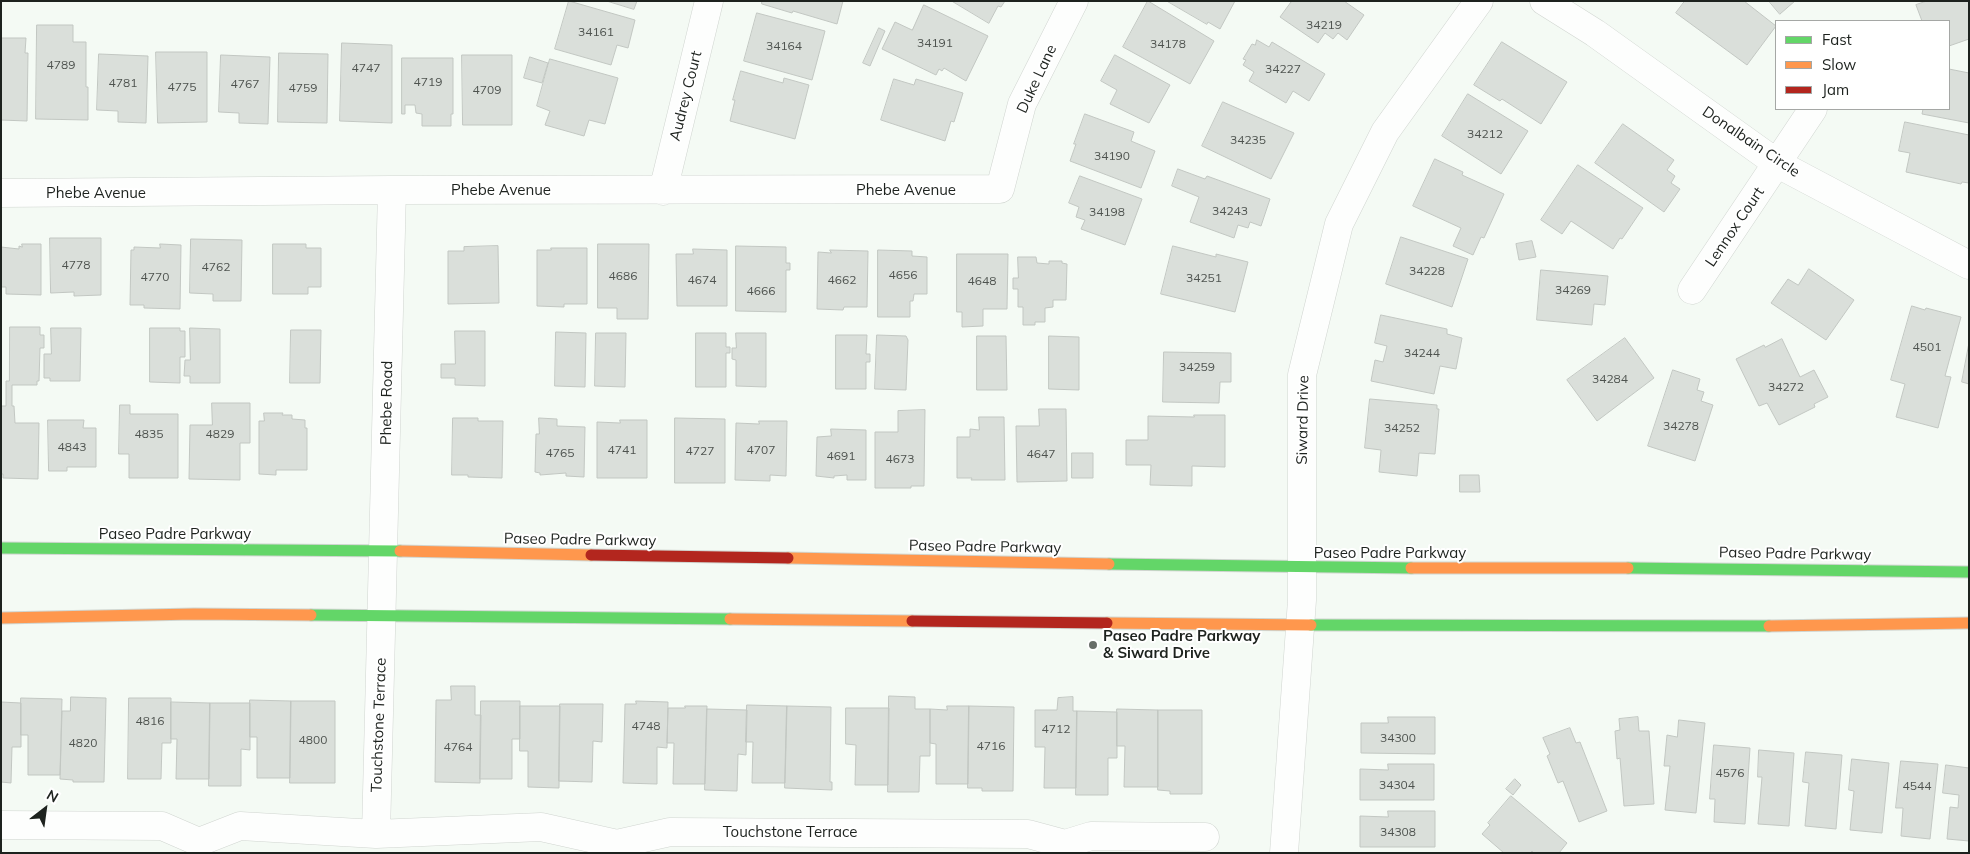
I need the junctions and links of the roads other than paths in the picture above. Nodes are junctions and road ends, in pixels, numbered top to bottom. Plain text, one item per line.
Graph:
1 (709, 1) edge
2 (1074, 1) edge
3 (1478, 1) edge
4 (1544, 1) edge
5 (1812, 110) edge
6 (1778, 164) junction
7 (1000, 189) joint
8 (392, 190) junction
9 (663, 191) junction
10 (1, 193) edge
11 (1969, 264) edge
12 (1692, 290) dead end
13 (1, 548) edge
14 (383, 551) junction
15 (1302, 568) junction
16 (1969, 572) edge
17 (382, 616) junction
18 (1, 618) edge
19 (1969, 623) edge
20 (1300, 626) junction
21 (1, 825) edge
22 (376, 834) junction
23 (1205, 837) dead end
24 (199, 847) edge
25 (617, 848) edge
26 (1064, 848) edge
27 (1284, 853) edge

1 - 9 street, Audrey Court
2 - 7 street, Duke Lane
3 - 15 street, Siward Drive
4 - 6 street, Donalbain Circle
5 - 6 street, Lennox Court
6 - 11 street, Donalbain Circle
6 - 12 street, Lennox Court
7 - 9 street, Phebe Avenue
8 - 9 street, Phebe Avenue
8 - 10 street, Phebe Avenue
8 - 14 street, Phebe Road
13 - 14 main road, Paseo Padre Parkway
14 - 15 main road, Paseo Padre Parkway
14 - 17 street, Phebe Road
15 - 16 main road, Paseo Padre Parkway
15 - 20 street, Siward Drive
17 - 18 main road
17 - 20 main road
17 - 22 street, Touchstone Terrace
19 - 20 main road
20 - 27 street, Siward Drive
21 - 24 street, Touchstone Terrace
22 - 24 street, Touchstone Terrace
22 - 25 street, Touchstone Terrace
23 - 26 street, Touchstone Terrace
25 - 26 street, Touchstone Terrace

